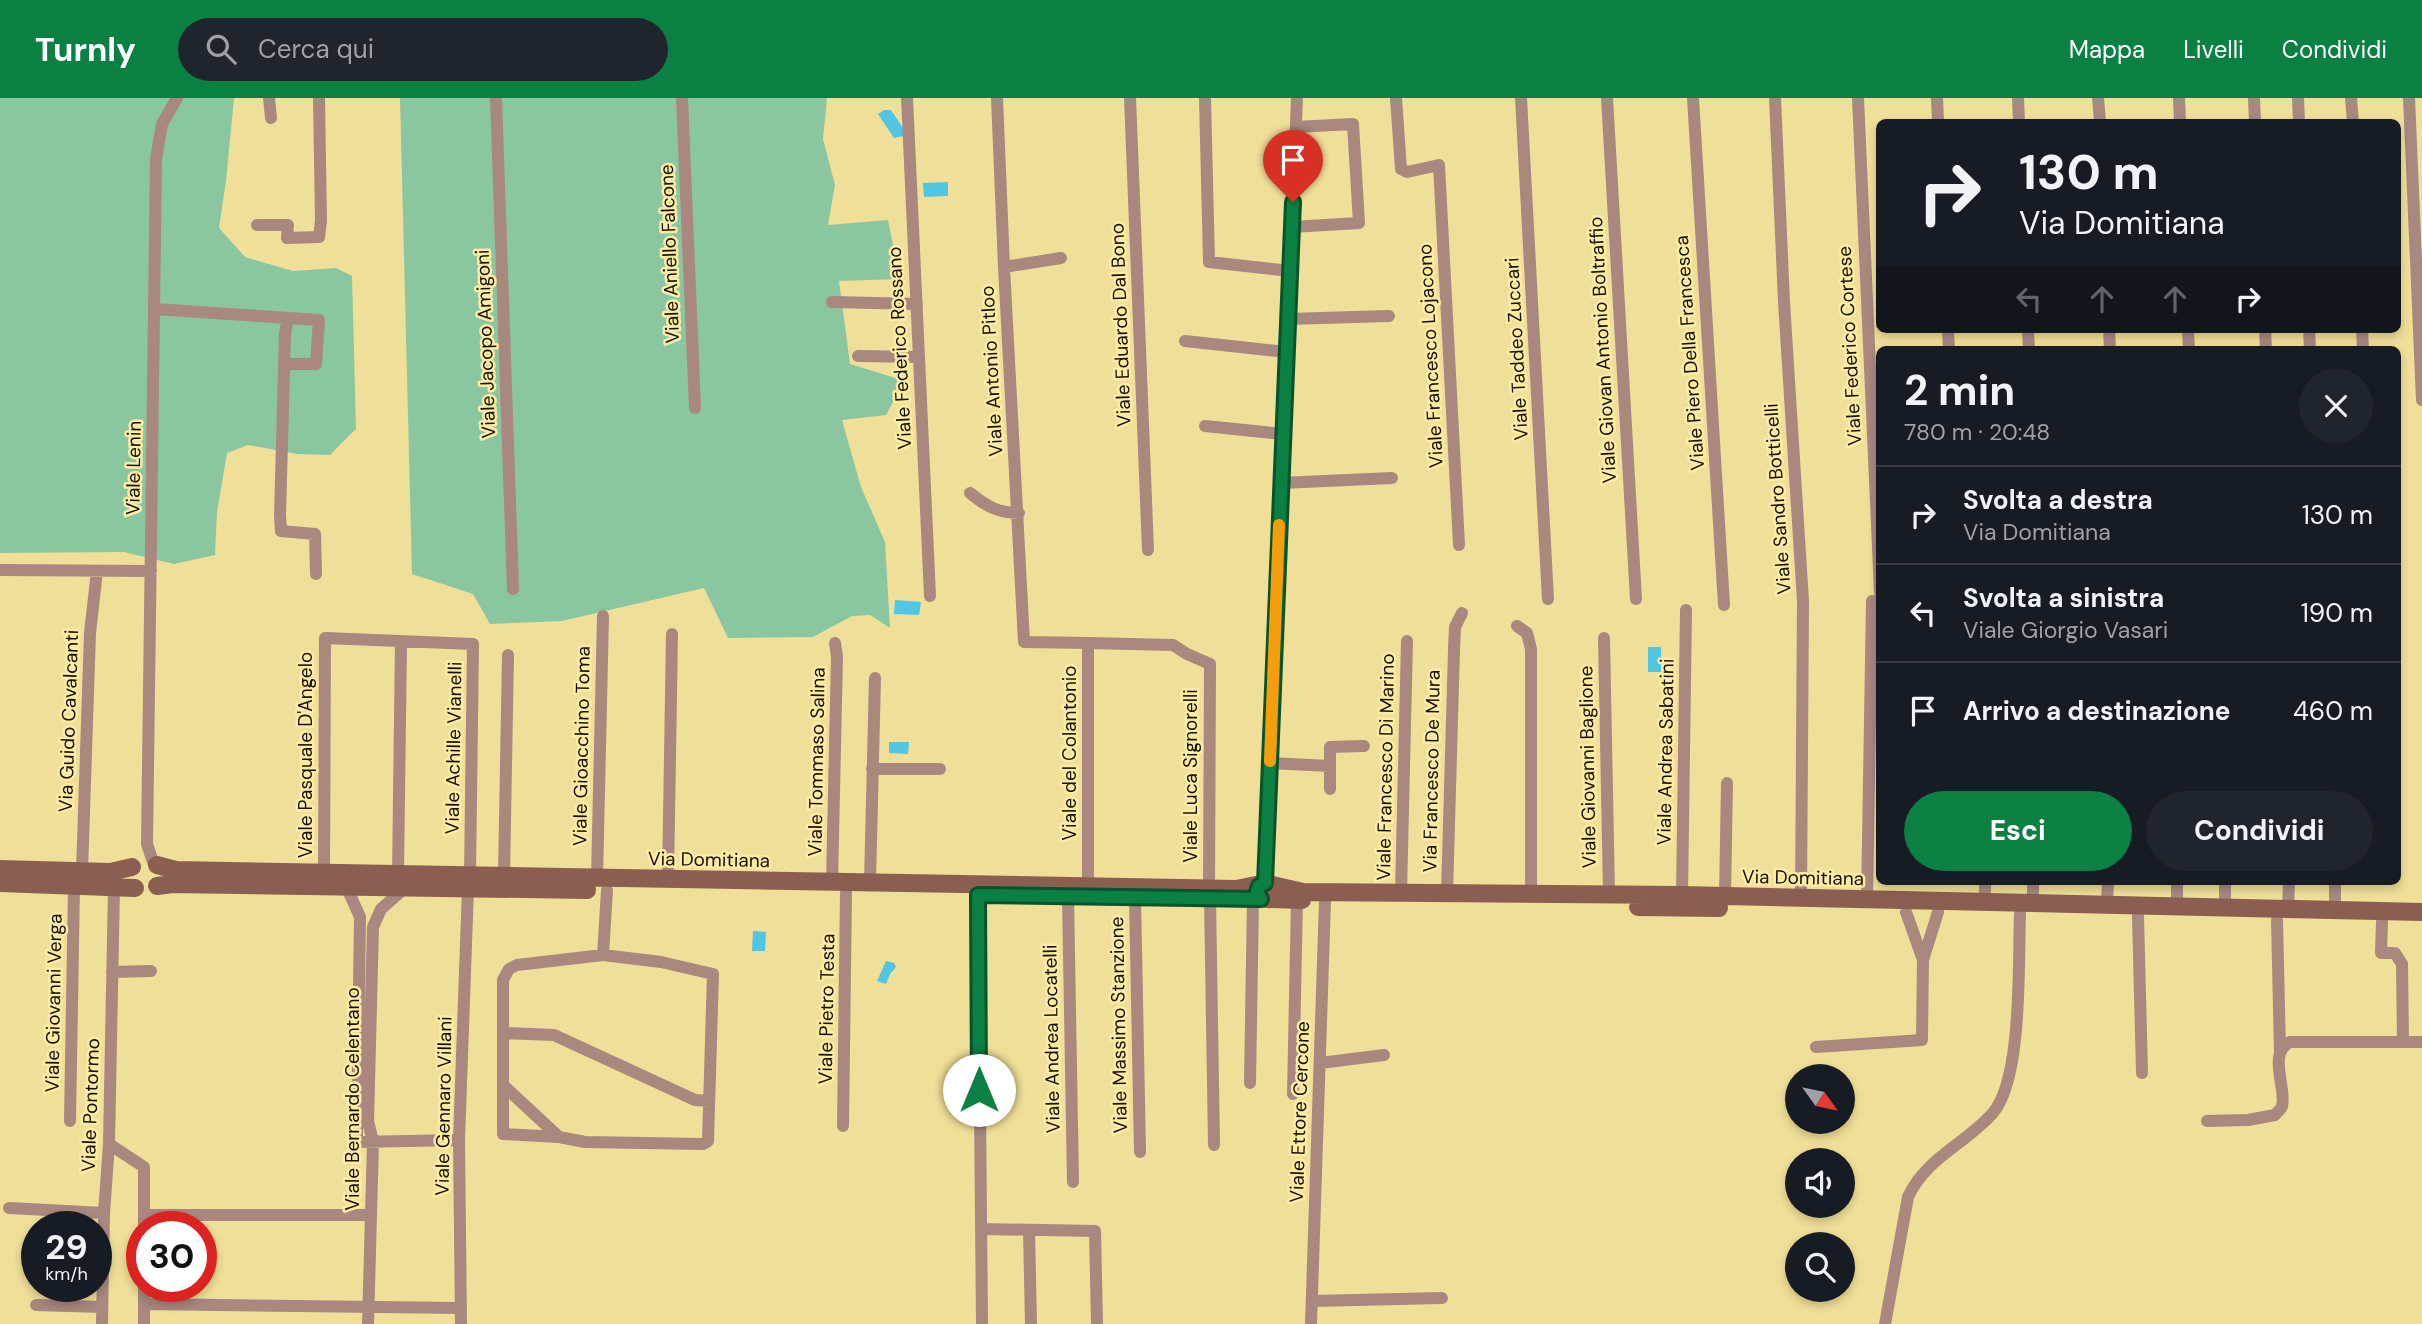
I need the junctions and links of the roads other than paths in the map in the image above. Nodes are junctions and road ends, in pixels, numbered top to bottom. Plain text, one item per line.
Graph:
1 (177, 98) edge
2 (269, 98) edge
3 (319, 98) edge
4 (496, 98) edge
5 (682, 98) edge
6 (907, 98) edge
7 (997, 98) edge
8 (1130, 98) edge
9 (1205, 98) edge
10 (1297, 98) edge
11 (1396, 98) edge
12 (1521, 98) edge
13 (1607, 98) edge
14 (1693, 98) edge
15 (1775, 98) edge
16 (1858, 98) edge
17 (1937, 98) edge
18 (2018, 98) edge
19 (2098, 98) edge
20 (2179, 98) edge
21 (2254, 98) edge
22 (2298, 98) edge
23 (2351, 98) edge
24 (2409, 98) edge
25 (271, 118) dead end
26 (1938, 119) edge
27 (2019, 119) edge
28 (2100, 119) edge
29 (2180, 119) edge
30 (2255, 119) edge
31 (2299, 119) edge
32 (2353, 119) edge
33 (1296, 127) junction
34 (257, 225) dead end
35 (1292, 227) junction
36 (1061, 258) dead end
37 (1004, 268) junction
38 (1290, 271) junction
39 (832, 303) dead end
40 (917, 304) junction
41 (154, 309) junction
42 (1389, 316) dead end
43 (288, 318) junction
44 (1287, 319) junction
45 (1185, 341) dead end
46 (1286, 352) junction
47 (858, 356) dead end
48 (919, 356) junction
49 (285, 364) junction
50 (2422, 400) edge
51 (695, 408) dead end
52 (1205, 426) dead end
53 (1283, 434) junction
54 (1392, 478) dead end
55 (1281, 483) junction
56 (971, 494) dead end
57 (1876, 502) edge
58 (1018, 513) junction
59 (1460, 545) dead end
60 (1148, 550) dead end
61 (0, 570) edge
62 (97, 571) junction
63 (151, 571) junction
64 (316, 574) dead end
65 (513, 589) dead end
66 (930, 596) dead end
67 (1548, 599) dead end
68 (1636, 599) dead end
69 (1876, 601) edge
70 (1724, 605) dead end
71 (1686, 610) dead end
72 (1462, 613) dead end
73 (603, 616) dead end
74 (1517, 626) dead end
75 (672, 634) dead end
76 (325, 638) joint
77 (1604, 638) dead end
78 (1407, 641) dead end
79 (401, 642) junction
80 (1024, 642) joint
81 (835, 643) dead end
82 (1088, 643) junction
83 (508, 655) dead end
84 (875, 678) dead end
85 (1875, 679) edge
86 (1364, 746) dead end
87 (1269, 762) junction
88 (1330, 766) junction
89 (872, 769) junction
90 (940, 769) dead end
91 (1727, 783) dead end
92 (1330, 789) dead end
93 (1874, 804) edge
94 (145, 864) junction
95 (0, 869) edge
96 (324, 873) junction
97 (504, 876) junction
98 (78, 879) junction
99 (668, 879) junction
100 (402, 881) junction
101 (870, 881) junction
102 (469, 882) junction
103 (832, 882) junction
104 (0, 883) edge
105 (602, 884) junction
106 (1985, 885) edge
107 (2032, 885) edge
108 (2108, 885) edge
109 (2177, 885) edge
110 (2225, 885) edge
111 (2288, 885) edge
112 (2335, 885) edge
113 (157, 886) junction
114 (346, 886) junction
115 (1088, 886) junction
116 (114, 887) junction
117 (135, 888) junction
118 (1262, 891) junction
119 (846, 893) junction
120 (1209, 893) junction
121 (1401, 893) junction
122 (1447, 893) junction
123 (1531, 893) junction
124 (1609, 894) junction
125 (978, 895) junction
126 (1682, 895) junction
127 (1068, 896) junction
128 (1725, 896) junction
129 (1135, 897) junction
130 (1801, 898) junction
131 (1867, 899) junction
132 (1297, 900) junction
133 (1325, 901) junction
134 (1985, 902) junction
135 (2107, 905) junction
136 (2177, 906) junction
137 (2225, 907) junction
138 (2026, 908) junction
139 (2335, 909) junction
140 (1906, 912) junction
141 (1938, 912) junction
142 (2422, 912) edge
143 (2282, 914) junction
144 (2138, 916) junction
145 (2382, 922) junction
146 (2422, 923) edge
147 (603, 955) junction
148 (1923, 960) junction
149 (151, 971) dead end
150 (112, 972) junction
151 (505, 1033) junction
152 (2403, 1041) junction
153 (2422, 1042) edge
154 (1816, 1047) dead end
155 (2280, 1053) junction
156 (1384, 1055) dead end
157 (1320, 1063) junction
158 (2142, 1073) dead end
159 (1251, 1083) dead end
160 (504, 1086) junction
161 (1293, 1094) dead end
162 (709, 1101) junction
163 (70, 1121) dead end
164 (2207, 1121) dead end
165 (843, 1126) dead end
166 (559, 1137) junction
167 (459, 1140) junction
168 (373, 1142) junction
169 (109, 1144) junction
170 (1213, 1145) dead end
171 (1140, 1152) dead end
172 (1073, 1182) dead end
173 (9, 1208) dead end
174 (66, 1211) edge
175 (104, 1211) edge
176 (144, 1211) edge
177 (371, 1215) junction
178 (217, 1219) edge
179 (981, 1229) junction
180 (1029, 1231) junction
181 (1442, 1298) dead end
182 (1312, 1301) junction
183 (102, 1302) edge
184 (144, 1304) joint
185 (36, 1305) dead end
186 (102, 1307) junction
187 (368, 1307) junction
188 (461, 1308) junction
189 (102, 1324) edge
190 (144, 1324) edge
191 (368, 1324) edge
192 (461, 1324) edge
193 (982, 1324) edge
194 (1031, 1324) edge
195 (1097, 1324) edge
196 (1311, 1324) edge
197 (1885, 1324) edge

1 - 41 street, Viale Lenin
2 - 25 street
3 - 34 street
4 - 65 street, Viale Jacopo Amigoni
5 - 51 street, Viale Aniello Falcone
6 - 40 street, Viale Federico Rossano
7 - 37 street, Viale Antonio Pitloo
8 - 60 street, Viale Eduardo Dal Bono
9 - 38 street
10 - 33 street
11 - 59 street, Viale Francesco Lojacono
12 - 67 street, Viale Taddeo Zuccari
13 - 68 street, Viale Giovan Antonio Boltraffio
14 - 70 street, Viale Piero Della Francesca
15 - 130 street, Viale Sandro Botticelli
16 - 57 street, Viale Federico Cortese
17 - 26 street
18 - 27 street
19 - 28 street
20 - 29 street
21 - 30 street
22 - 31 street
23 - 32 street
24 - 50 street
33 - 35 street
33 - 35 street
35 - 38 street
36 - 37 street
37 - 58 street, Viale Antonio Pitloo
38 - 44 street
39 - 40 street
40 - 48 street, Viale Federico Rossano
41 - 43 street
41 - 63 street, Viale Lenin
42 - 44 street
43 - 49 street
43 - 49 street
44 - 46 street
45 - 46 street
46 - 53 street
47 - 48 street
48 - 66 street, Viale Federico Rossano
49 - 64 street
52 - 53 street
53 - 55 street
54 - 55 street
55 - 87 street
56 - 58 street
58 - 80 street, Viale Antonio Pitloo
61 - 62 street
62 - 63 street
62 - 98 street, Via Guido Cavalcanti
63 - 94 street, Viale Lenin
69 - 85 street
71 - 126 street, Viale Andrea Sabatini
72 - 122 street, Via Francesco De Mura
73 - 105 street, Viale Gioacchino Toma
74 - 123 street
75 - 99 street
76 - 79 street, Viale Achille Vianelli
76 - 96 street, Viale Pasquale D'Angelo
77 - 124 street, Viale Giovanni Baglione
78 - 121 street, Viale Francesco Di Marino
79 - 100 street
79 - 102 street, Viale Achille Vianelli
80 - 82 street, Viale del Colantonio
81 - 103 street, Viale Tommaso Salina
82 - 115 street, Viale del Colantonio
82 - 120 street, Viale Luca Signorelli
83 - 97 street
84 - 89 street
85 - 93 street
86 - 88 street
87 - 88 street
87 - 118 street
88 - 92 street
89 - 90 street
89 - 101 street
91 - 128 street
93 - 131 street
94 - 96 main road, Via Domitiana
94 - 98 main road, Via Domitiana
94 - 113 main road
94 - 117 main road
95 - 98 main road, Via Domitiana
96 - 100 main road, Via Domitiana
97 - 102 main road, Via Domitiana
97 - 105 main road, Via Domitiana
98 - 104 main road, Via Domitiana
98 - 116 main road, Via Domitiana
98 - 163 street, Viale Giovanni Verga
99 - 103 main road, Via Domitiana
99 - 105 main road, Via Domitiana
100 - 102 main road, Via Domitiana
100 - 114 main road, Via Domitiana
100 - 168 street, Viale Bernardo Celentano
101 - 103 main road, Via Domitiana
101 - 115 main road, Via Domitiana
102 - 105 main road, Via Domitiana
102 - 167 street, Viale Gennaro Villani
105 - 119 main road, Via Domitiana
105 - 147 street, Viale Gioacchino Toma
106 - 134 street
107 - 138 street
108 - 135 street
109 - 136 street
110 - 137 street
111 - 143 street
112 - 139 street
113 - 114 main road, Via Domitiana
113 - 117 main road, Via Domitiana
114 - 168 street, Viale Bernardo Celentano
115 - 120 main road, Via Domitiana
116 - 117 main road, Via Domitiana
116 - 150 street, Viale Pontormo
118 - 120 main road, Via Domitiana
118 - 121 main road, Via Domitiana
118 - 132 main road, Via Domitiana
118 - 159 street
119 - 125 main road, Via Domitiana
119 - 165 street, Viale Pietro Testa
120 - 129 main road, Via Domitiana
120 - 170 street
121 - 122 main road, Via Domitiana
122 - 123 main road, Via Domitiana
123 - 124 main road, Via Domitiana
124 - 126 main road, Via Domitiana
125 - 127 main road, Via Domitiana
125 - 179 street
126 - 128 main road, Via Domitiana
127 - 129 main road, Via Domitiana
127 - 172 street, Viale Andrea Locatelli
128 - 130 main road, Via Domitiana
129 - 171 street, Viale Massimo Stanzione
130 - 131 main road, Via Domitiana
131 - 134 main road, Via Domitiana
132 - 133 main road, Via Domitiana
132 - 161 street
133 - 140 main road, Via Domitiana
133 - 157 street, Viale Ettore Cercone
134 - 138 main road, Via Domitiana
135 - 136 main road, Via Domitiana
135 - 138 main road, Via Domitiana
136 - 137 main road, Via Domitiana
137 - 143 main road, Via Domitiana
138 - 141 main road, Via Domitiana
138 - 144 main road, Via Domitiana
138 - 197 street
139 - 142 main road, Via Domitiana
139 - 143 main road, Via Domitiana
140 - 141 main road, Via Domitiana
140 - 148 street
141 - 148 street
143 - 144 main road, Via Domitiana
143 - 145 main road, Via Domitiana
143 - 155 street
144 - 158 street
145 - 146 main road, Via Domitiana
145 - 152 street
147 - 151 street
147 - 162 street
148 - 154 street
149 - 150 street
150 - 169 street, Viale Pontormo
151 - 160 street
151 - 162 street
152 - 153 street
152 - 155 street
155 - 164 street
156 - 157 street
157 - 182 street, Viale Ettore Cercone
160 - 166 street
160 - 166 street
162 - 166 street
167 - 168 street
167 - 188 street, Viale Gennaro Villani
168 - 177 street, Viale Bernardo Celentano
169 - 175 street, Viale Pontormo
169 - 176 street
173 - 174 street
177 - 178 street
177 - 187 street, Viale Bernardo Celentano
179 - 180 street
179 - 193 street
180 - 194 street
180 - 195 street
181 - 182 street
182 - 196 street, Viale Ettore Cercone
183 - 186 street, Viale Pontormo
184 - 187 street
184 - 190 street
185 - 186 street
186 - 189 street, Viale Pontormo
187 - 188 street
187 - 191 street, Viale Bernardo Celentano
188 - 192 street, Viale Gennaro Villani

